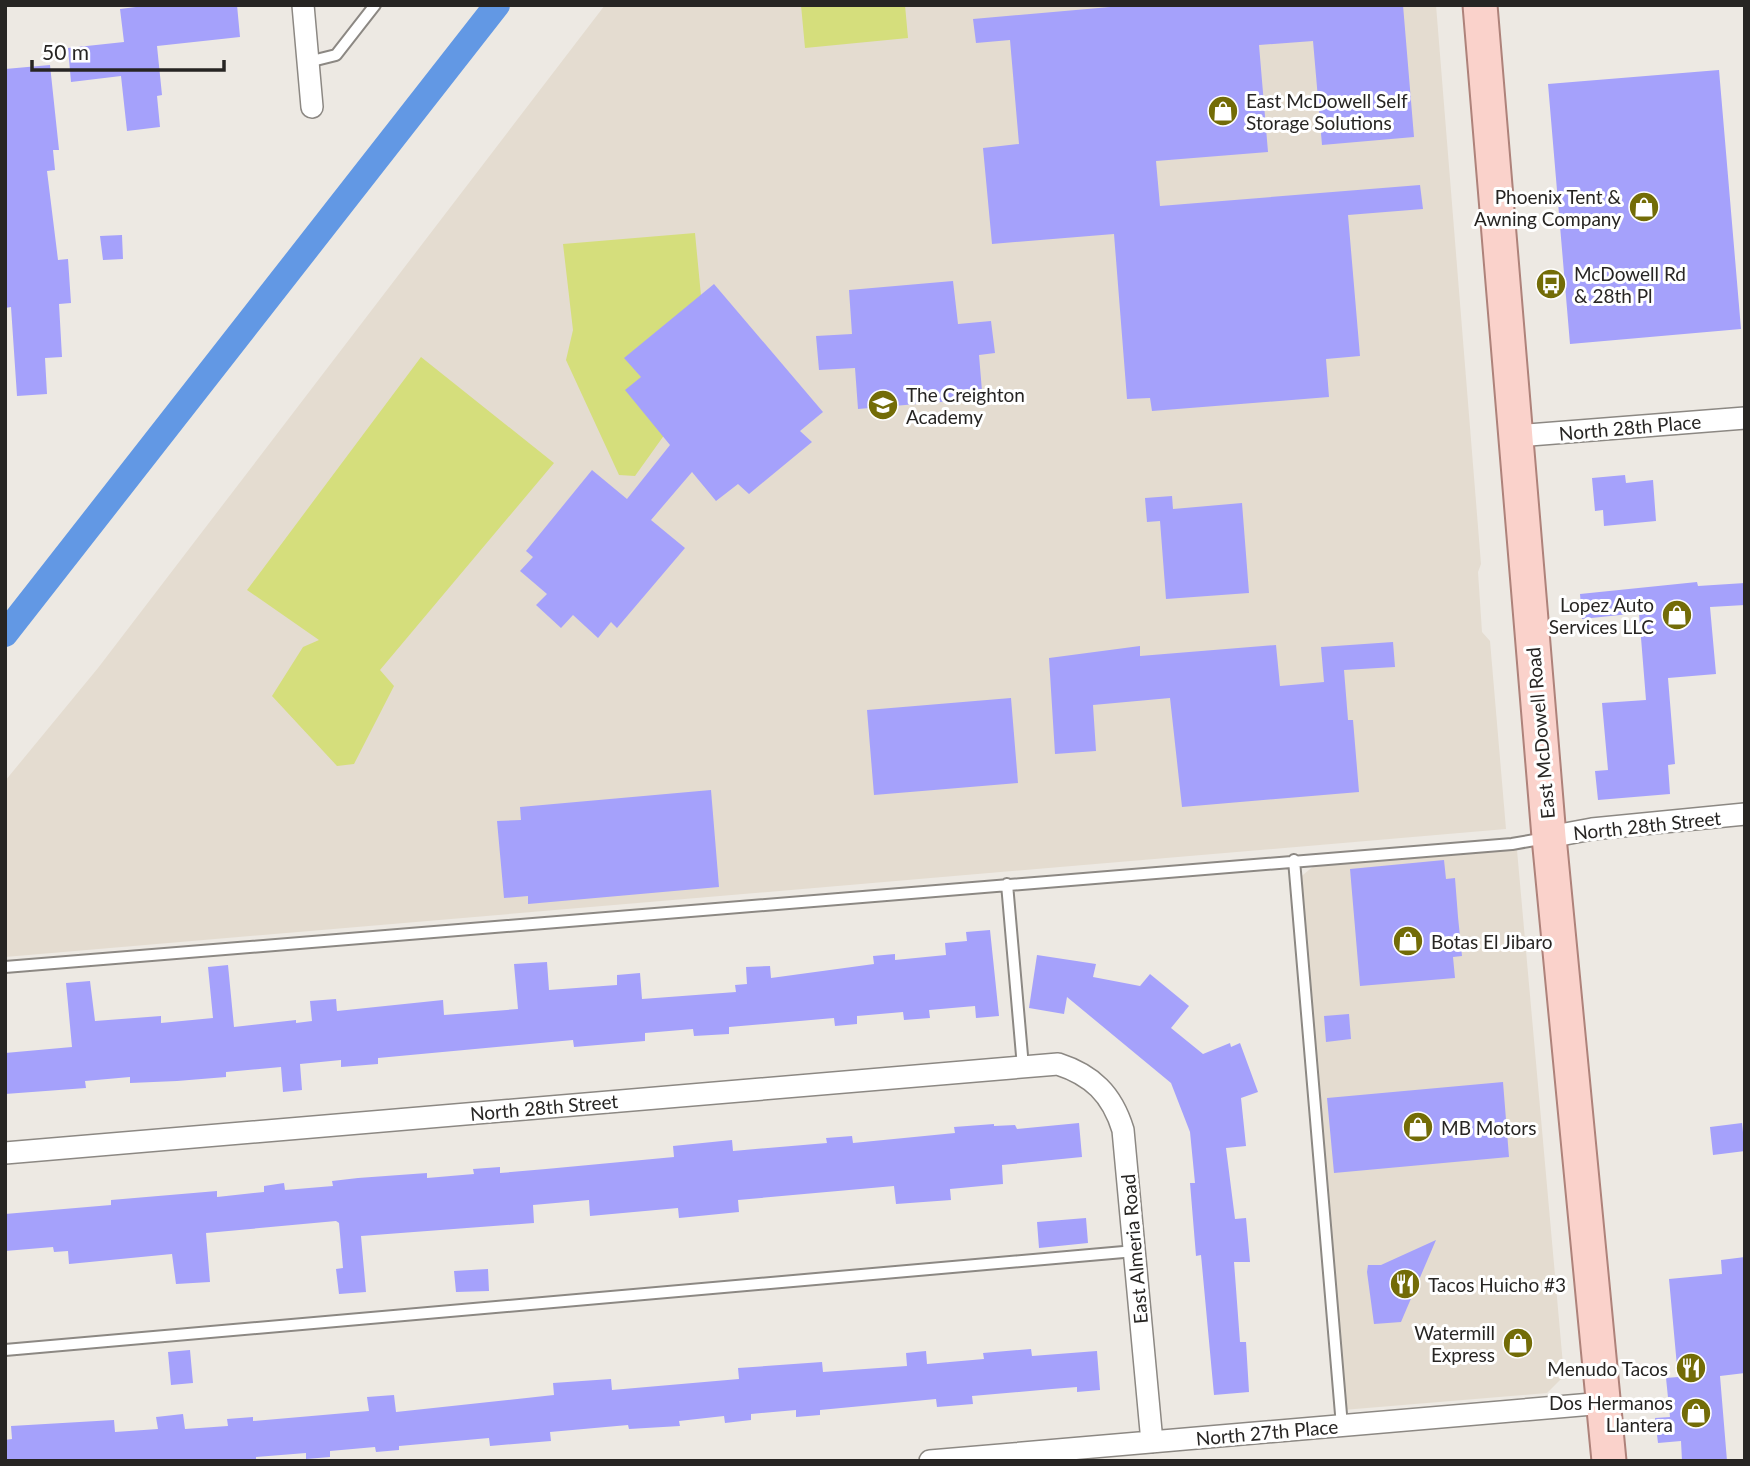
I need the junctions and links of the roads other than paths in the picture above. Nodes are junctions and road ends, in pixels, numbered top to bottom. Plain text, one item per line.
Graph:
1 (303, 5) edge
2 (375, 5) edge
3 (1480, 5) edge
4 (308, 62) junction
5 (312, 107) dead end
6 (1745, 418) edge
7 (1516, 436) junction
8 (1745, 814) edge
9 (1549, 837) junction
10 (1294, 860) junction
11 (1007, 884) junction
12 (5, 967) edge
13 (1023, 1067) junction
14 (1082, 1072) joint
15 (5, 1153) edge
16 (1135, 1251) junction
17 (5, 1350) edge
18 (1604, 1403) junction
19 (1342, 1426) junction
20 (1153, 1442) junction
21 (986, 1458) edge
22 (930, 1461) edge
23 (1609, 1461) edge

1 - 4 street
2 - 4 lane
3 - 7 main road, East McDowell Road
4 - 5 street
6 - 7 street, North 28th Place
7 - 9 main road, East McDowell Road
8 - 9 street, North 28th Street
9 - 10 lane
9 - 18 main road, East McDowell Road
10 - 11 lane
10 - 19 lane
11 - 12 lane
11 - 13 lane
13 - 14 street, North 28th Street
13 - 15 street, North 28th Street
14 - 16 street, East Almeria Road
16 - 17 lane
16 - 20 street, East Almeria Road
18 - 19 street, North 27th Place
18 - 23 main road, East McDowell Road
19 - 20 street, North 27th Place
20 - 21 street, North 27th Place
21 - 22 street, North 27th Place

